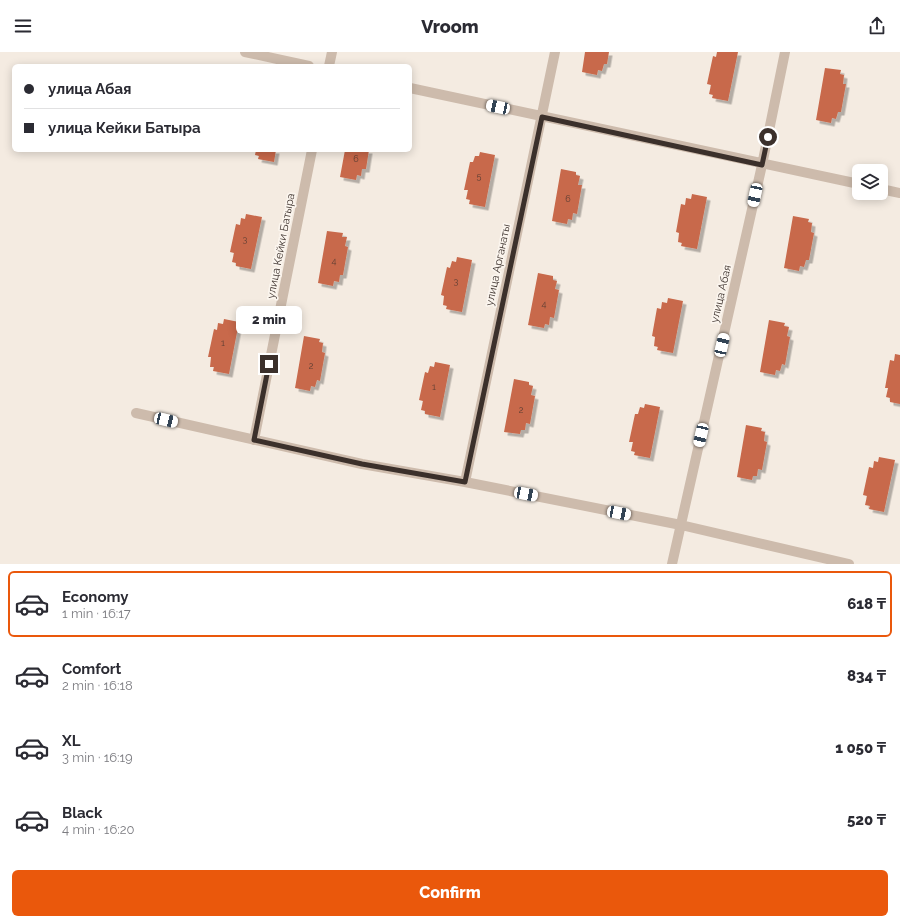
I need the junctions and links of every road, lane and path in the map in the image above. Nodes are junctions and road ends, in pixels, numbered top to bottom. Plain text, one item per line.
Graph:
1 (245, 52) edge
2 (332, 52) edge
3 (555, 52) edge
4 (785, 52) edge
5 (300, 64) edge
6 (329, 64) edge
7 (412, 88) edge
8 (542, 117) junction
9 (312, 152) edge
10 (762, 165) junction
11 (852, 183) edge
12 (888, 190) edge
13 (900, 193) edge
14 (136, 413) dead end
15 (254, 440) junction
16 (465, 482) junction
17 (681, 526) junction
18 (672, 564) edge
19 (849, 564) edge

1 - 5 street
2 - 6 street
3 - 8 street, улица Арганаты
4 - 10 street, улица Абая
7 - 8 street
8 - 10 street
8 - 16 street, улица Арганаты
9 - 15 street, улица Кейки Батыра
10 - 11 street
10 - 17 street, улица Абая
12 - 13 street
14 - 15 street
15 - 16 street
16 - 17 street
17 - 18 street, улица Абая
17 - 19 street

